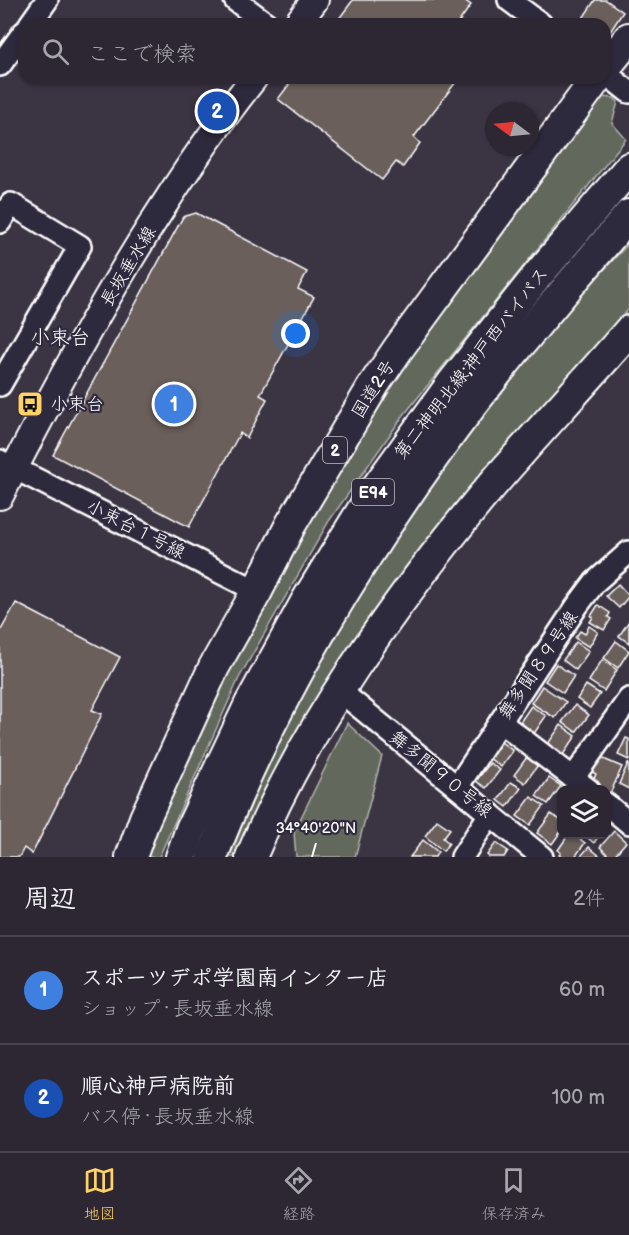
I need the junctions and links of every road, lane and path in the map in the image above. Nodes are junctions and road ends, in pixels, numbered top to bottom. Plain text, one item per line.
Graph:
1 (47, 0) edge
2 (235, 0) edge
3 (315, 0) edge
4 (509, 0) edge
5 (34, 18) edge
6 (259, 18) edge
7 (302, 18) edge
8 (533, 18) edge
9 (629, 38) edge
10 (18, 40) edge
11 (611, 60) edge
12 (0, 64) edge
13 (611, 78) edge
14 (250, 84) edge
15 (593, 84) edge
16 (627, 91) edge
17 (628, 169) edge
18 (629, 215) edge
19 (0, 222) edge
20 (629, 222) edge
21 (560, 296) junction
22 (629, 331) edge
23 (0, 385) edge
24 (7, 464) edge
25 (0, 496) edge
26 (629, 552) edge
27 (257, 591) junction
28 (340, 691) junction
29 (629, 699) edge
30 (500, 722) junction
31 (582, 783) edge
32 (456, 787) junction
33 (611, 808) edge
34 (490, 814) junction
35 (629, 823) edge
36 (184, 848) edge
37 (131, 857) edge
38 (212, 857) edge
39 (251, 857) edge
40 (462, 857) edge
41 (542, 857) edge

1 - 5 street
2 - 6 street
3 - 7 main road
4 - 8 street
9 - 11 highway
10 - 12 street
13 - 16 street
14 - 24 main road, 長坂垂水線
15 - 27 highway, 国道2号 / 2
17 - 36 highway, 第二神明北線;神戸西バイパス / E94
18 - 21 highway, 第二神明北線;神戸西バイパス / E94
19 - 23 street
20 - 21 highway
21 - 38 highway, 第二神明北線;神戸西バイパス / E94
22 - 28 highway
24 - 25 main road, 長坂垂水線
24 - 27 street, 小束台１号線
26 - 30 street, 舞多聞８９号線
27 - 37 highway, 国道2号 / 2
28 - 32 street, 舞多聞９０号線
28 - 39 highway
29 - 31 street
30 - 31 street
30 - 32 street, 舞多聞８９号線
32 - 34 street, 舞多聞９０号線
33 - 35 street
34 - 40 street
34 - 41 street, 舞多聞９０号線

